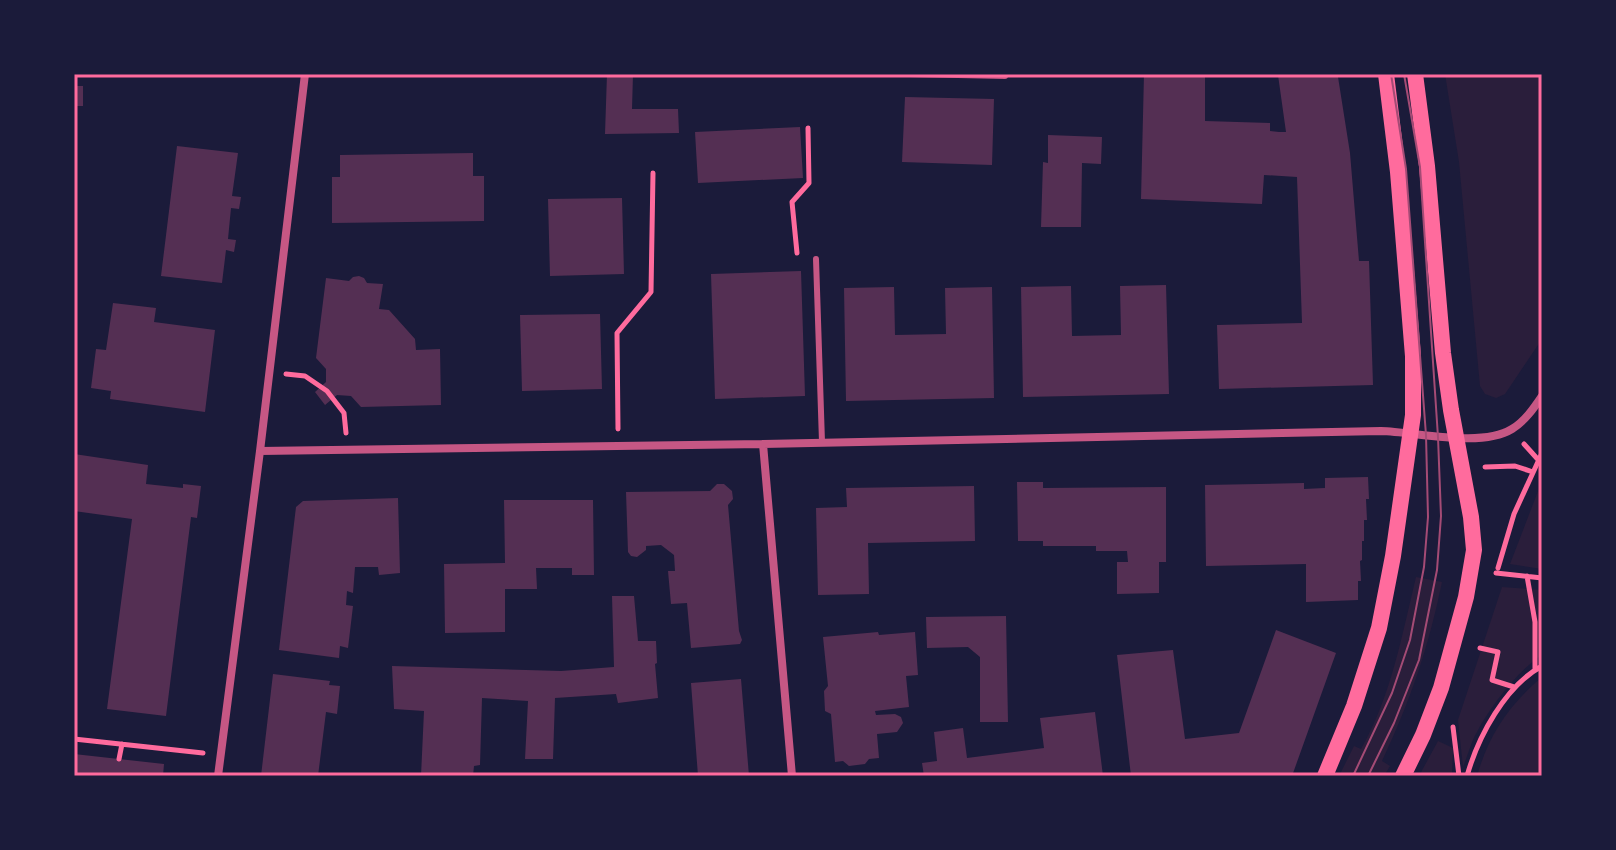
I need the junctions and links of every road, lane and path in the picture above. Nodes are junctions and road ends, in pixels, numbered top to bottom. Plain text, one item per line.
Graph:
1 (305, 74) edge
2 (910, 74) edge
3 (1386, 74) edge
4 (1415, 74) edge
5 (1005, 76) dead end
6 (808, 128) dead end
7 (653, 173) dead end
8 (816, 259) dead end
9 (816, 269) junction
10 (269, 373) junction
11 (1542, 396) edge
12 (1411, 432) junction
13 (1456, 438) junction
14 (822, 442) junction
15 (763, 444) junction
16 (618, 446) junction
17 (347, 450) junction
18 (260, 451) junction
19 (1542, 453) edge
20 (1540, 462) edge
21 (1527, 576) junction
22 (1542, 578) edge
23 (1480, 648) dead end
24 (1542, 666) edge
25 (1535, 669) junction
26 (1515, 687) junction
27 (74, 739) edge
28 (122, 744) junction
29 (220, 755) junction
30 (119, 759) dead end
31 (218, 776) edge
32 (792, 776) edge
33 (1325, 776) edge
34 (1403, 776) edge
35 (1467, 776) edge

1 - 10 street
2 - 5 lane
3 - 12 main road
4 - 13 main road
6 - 9 path
7 - 16 path
8 - 9 lane
9 - 14 lane
10 - 17 path
10 - 18 street
11 - 13 street
12 - 13 street
12 - 14 street
12 - 33 main road
13 - 34 main road
14 - 15 street
15 - 16 street
15 - 32 street
16 - 17 street
17 - 18 street
18 - 29 street
19 - 20 path
20 - 21 path
21 - 22 path
21 - 25 path
23 - 26 path
24 - 25 path
25 - 26 path
26 - 35 path
27 - 28 path
28 - 29 path
28 - 30 path
29 - 31 street

